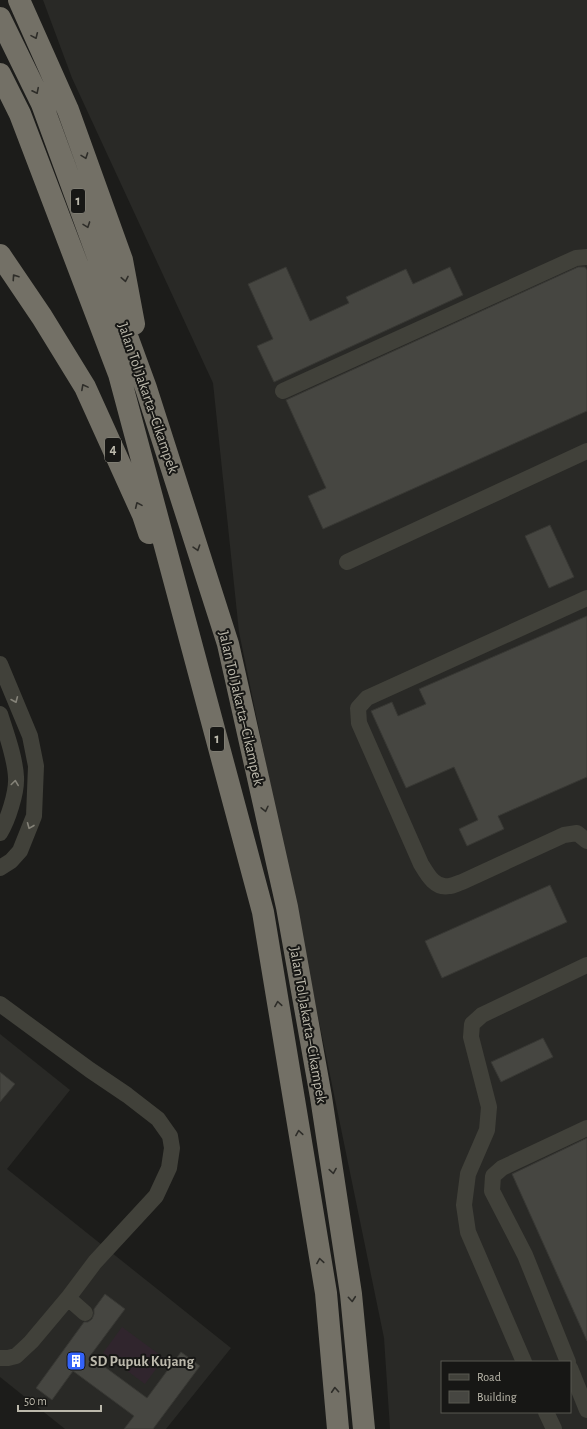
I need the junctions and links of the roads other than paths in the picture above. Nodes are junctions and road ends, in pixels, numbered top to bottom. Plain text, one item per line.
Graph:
1 (19, 0) edge
2 (0, 18) edge
3 (0, 74) edge
4 (0, 255) edge
5 (587, 257) edge
6 (146, 388) junction
7 (284, 391) dead end
8 (587, 451) edge
9 (347, 562) dead end
10 (587, 598) edge
11 (196, 660) junction
12 (0, 664) edge
13 (0, 714) edge
14 (0, 833) edge
15 (587, 841) edge
16 (0, 868) edge
17 (587, 965) edge
18 (0, 1004) edge
19 (587, 1128) edge
20 (68, 1298) junction
21 (85, 1313) dead end
22 (524, 1361) edge
23 (568, 1361) edge
24 (3, 1362) edge
25 (571, 1370) edge
26 (587, 1410) edge
27 (546, 1413) edge
28 (338, 1429) edge
29 (364, 1429) edge
30 (554, 1429) edge

1 -> 6 highway
2 -> 6 highway, Jalan Tol Jakarta–Cikampek / 1
3 - 11 highway, Jalan Tol Jakarta–Cikampek / 1
11 -> 4 highway, 4
5 - 7 street
6 -> 29 highway, Jalan Tol Jakarta–Cikampek / 1
8 - 9 street
10 - 15 street
28 -> 11 highway, Jalan Tol Jakarta–Cikampek / 1
12 -> 16 street
14 -> 13 street
17 - 22 street
18 - 20 street
19 - 23 street
20 - 21 street
20 - 24 street
25 - 26 street
27 - 30 street

